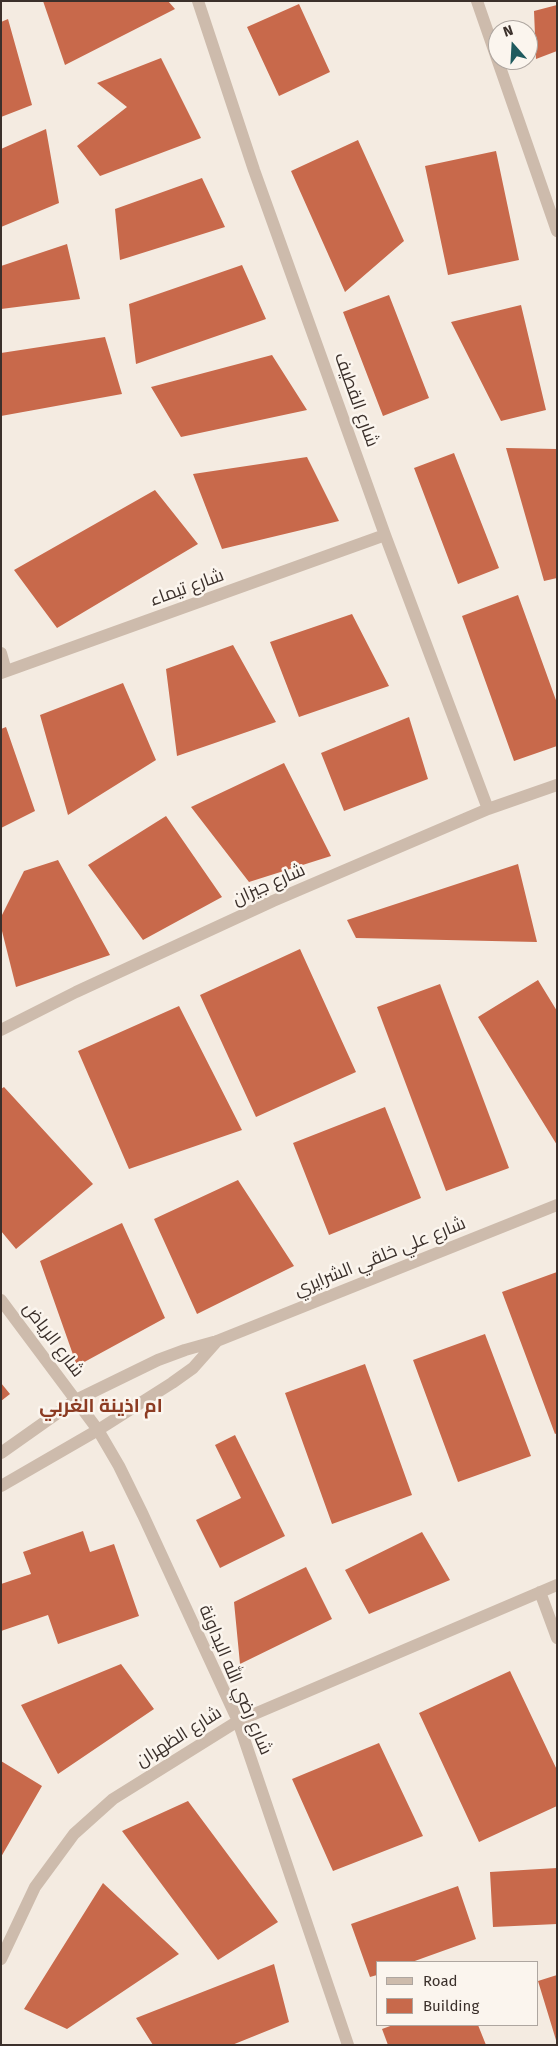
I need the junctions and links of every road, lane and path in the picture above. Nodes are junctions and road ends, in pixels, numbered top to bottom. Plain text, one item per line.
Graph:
1 (198, 1) edge
2 (477, 1) edge
3 (554, 217) edge
4 (557, 231) edge
5 (385, 535) junction
6 (1, 652) edge
7 (4, 672) edge
8 (557, 785) edge
9 (488, 809) junction
10 (1, 1030) edge
11 (557, 1205) edge
12 (1, 1300) edge
13 (217, 1341) junction
14 (76, 1400) junction
15 (98, 1430) junction
16 (1, 1453) edge
17 (1, 1486) edge
18 (557, 1585) edge
19 (540, 1592) junction
20 (557, 1638) edge
21 (238, 1721) junction
22 (1, 1958) edge
23 (348, 2045) edge

1 - 5 street, شارع القطيف
2 - 3 street
3 - 4 street
5 - 7 street, شارع تيماء
5 - 9 street, شارع القطيف
6 - 7 street
8 - 9 street, شارع جيزان
9 - 10 street, شارع جيزان
11 - 13 street, شارع علي خلقي الشرايري
12 - 14 street, شارع الرياض
13 - 14 street, شارع علي خلقي الشرايري
13 - 15 street, شارع علي خلقي الشرايري
14 - 15 street, شارع رضي الله البداونة
14 - 16 street, شارع علي خلقي الشرايري
15 - 17 street, شارع علي خلقي الشرايري
15 - 21 street, شارع رضي الله البداونة
18 - 19 street, شارع الظهران
19 - 20 street
19 - 21 street, شارع الظهران
21 - 22 street, شارع الظهران
21 - 23 street, شارع رضي الله البداونة

